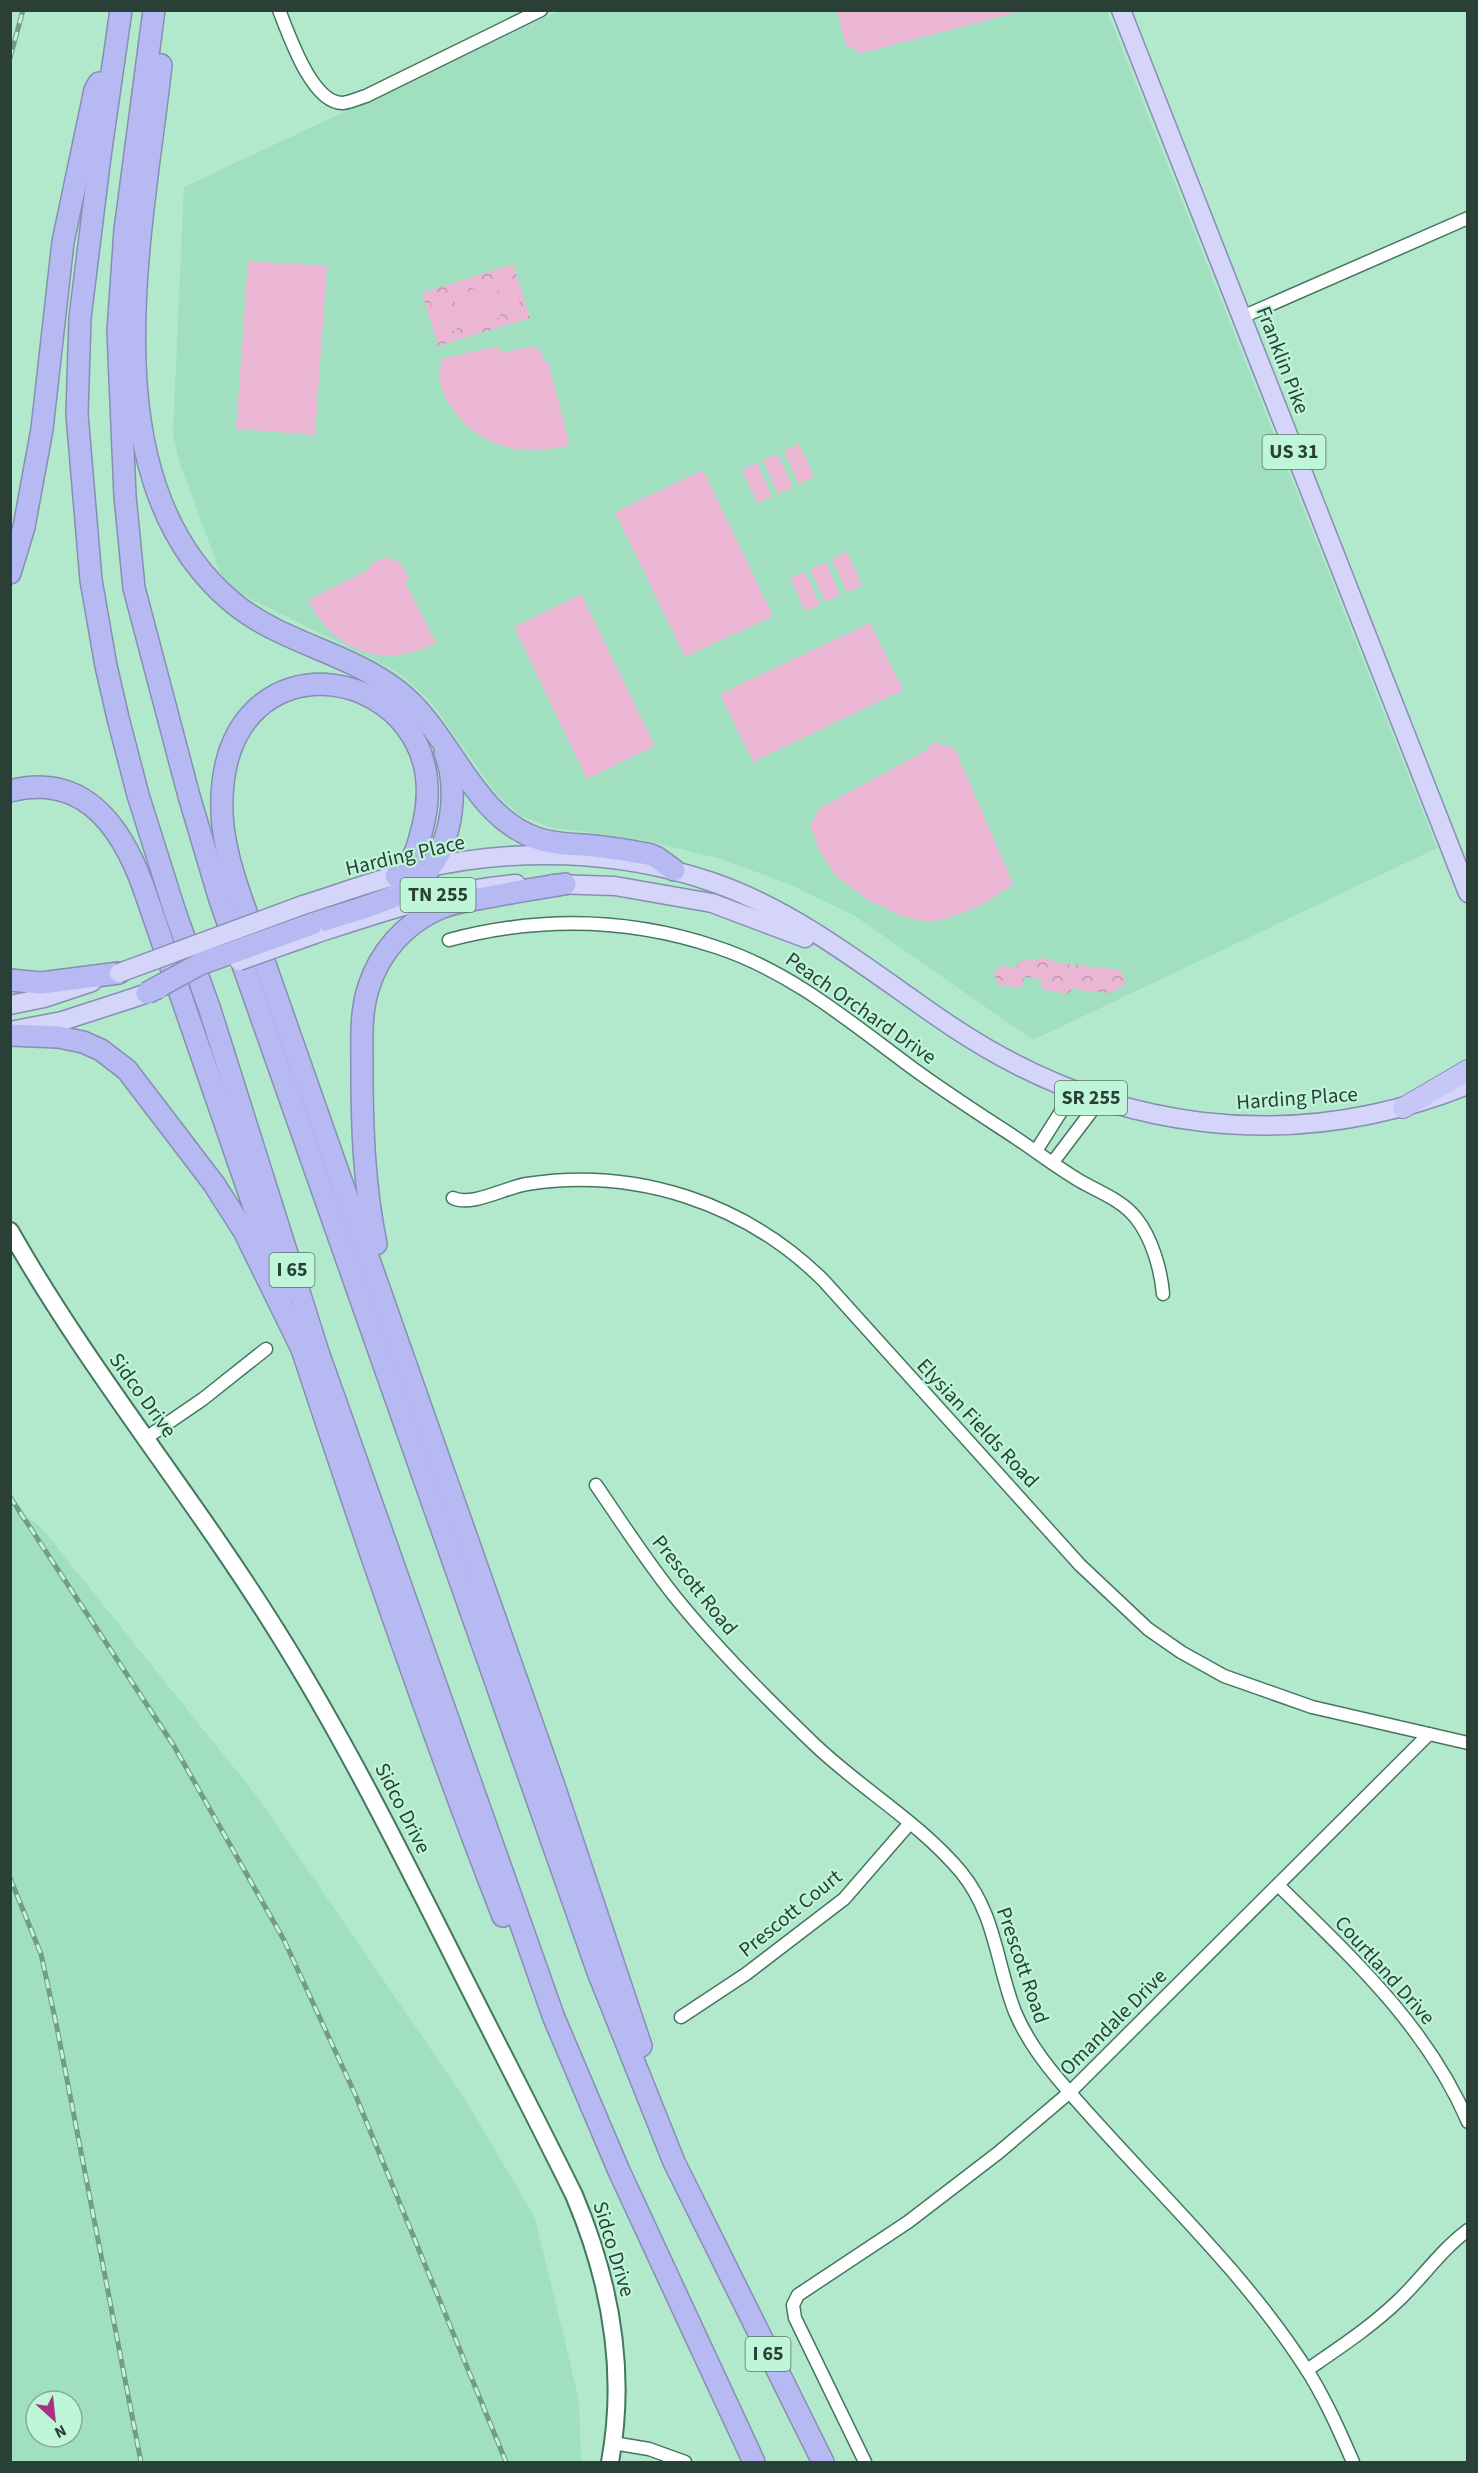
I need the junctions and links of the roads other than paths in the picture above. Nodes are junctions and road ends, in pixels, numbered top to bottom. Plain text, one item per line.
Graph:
1 (121, 10) edge
2 (154, 10) edge
3 (167, 10) edge
4 (279, 10) edge
5 (541, 10) edge
6 (1121, 10) edge
7 (113, 60) junction
8 (1467, 218) edge
9 (1242, 317) junction
10 (10, 573) edge
11 (433, 728) junction
12 (10, 791) edge
13 (1461, 855) edge
14 (429, 868) junction
15 (674, 870) junction
16 (396, 876) junction
17 (565, 884) junction
18 (1467, 893) edge
19 (310, 921) junction
20 (448, 940) dead end
21 (843, 952) junction
22 (119, 973) junction
23 (10, 980) edge
24 (138, 996) joint
25 (10, 1005) edge
26 (10, 1031) edge
27 (10, 1035) edge
28 (1467, 1070) edge
29 (1467, 1085) edge
30 (1074, 1091) junction
31 (1100, 1100) junction
32 (1403, 1108) junction
33 (1036, 1150) junction
34 (1053, 1162) junction
35 (453, 1198) dead end
36 (10, 1231) edge
37 (1162, 1294) dead end
38 (396, 1339) junction
39 (266, 1349) dead end
40 (304, 1353) junction
41 (146, 1438) junction
42 (596, 1485) dead end
43 (1429, 1734) junction
44 (1467, 1743) edge
45 (910, 1823) junction
46 (1278, 1885) junction
47 (681, 2017) dead end
48 (1070, 2092) junction
49 (1467, 2122) edge
50 (1467, 2230) edge
51 (714, 2246) junction
52 (1307, 2370) junction
53 (738, 2429) junction
54 (613, 2443) junction
55 (610, 2463) edge
56 (685, 2463) edge
57 (754, 2463) edge
58 (823, 2463) edge
59 (865, 2463) edge
60 (1353, 2463) edge

1 - 7 highway, I 65
2 - 51 highway, I 65
3 - 11 highway
4 - 5 street
6 - 9 main road, Franklin Pike / US 31
7 - 10 highway
7 - 53 highway, I 65
8 - 9 street
9 - 13 main road, Franklin Pike / US 31
11 - 14 highway
11 - 15 highway
12 - 40 highway
13 - 18 main road, Franklin Pike / US 31
14 - 15 main road, Harding Place / TN 255
14 - 16 main road, Harding Place / TN 255
14 - 19 highway
15 - 21 main road, Harding Place / TN 255
16 - 19 main road, Harding Place / TN 255
16 - 38 highway
17 - 19 main road, Harding Place / TN 255
17 - 21 main road, Harding Place / TN 255
17 - 38 highway
19 - 22 main road, Harding Place / TN 255, bridge
19 - 24 highway, bridge
20 - 33 street, Peach Orchard Drive
21 - 30 main road, Harding Place / SR 255
22 - 23 highway
22 - 25 main road, Harding Place / TN 255
24 - 26 main road
27 - 40 highway
28 - 32 highway
29 - 32 main road, Harding Place / SR 255
30 - 31 main road, Harding Place / SR 255
30 - 33 street
31 - 32 main road, Harding Place / SR 255
31 - 34 street
33 - 34 street, Peach Orchard Drive
34 - 37 street, Peach Orchard Drive
35 - 43 street, Elysian Fields Road
36 - 41 main road, Sidco Drive
38 - 51 highway
39 - 41 street
40 - 53 highway
41 - 54 main road, Sidco Drive
42 - 45 street, Prescott Road
43 - 44 street, Elysian Fields Road
43 - 46 street, Omandale Drive
45 - 47 street, Prescott Court
45 - 48 street, Prescott Road
46 - 48 street, Omandale Drive
46 - 49 street, Courtland Drive
48 - 52 street, Prescott Road
48 - 59 street, Omandale Drive
50 - 52 street
51 - 58 highway, I 65
52 - 60 street, Prescott Road
53 - 57 highway, I 65
54 - 55 main road, Sidco Drive
54 - 56 street

